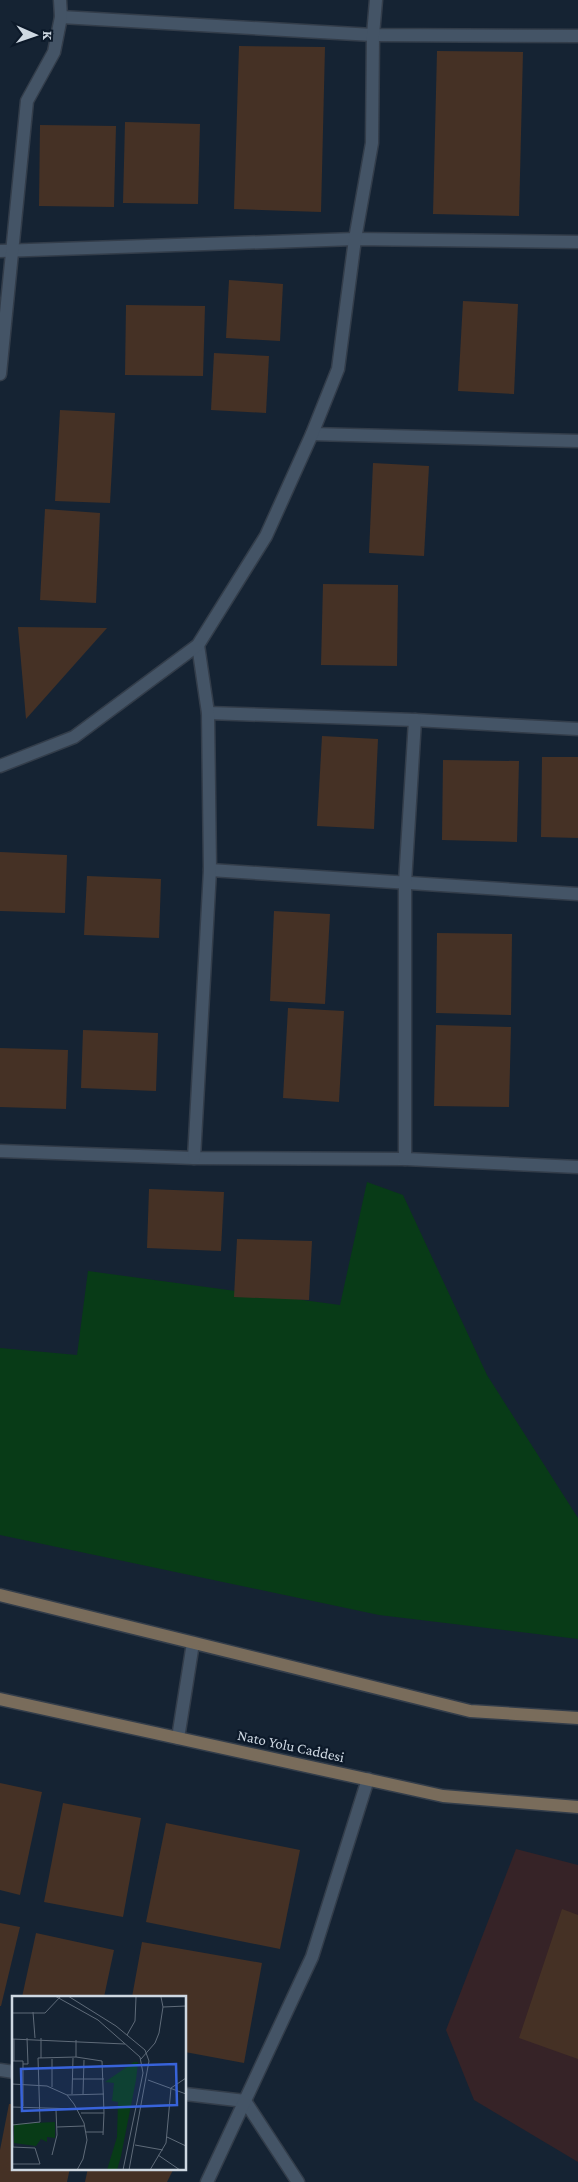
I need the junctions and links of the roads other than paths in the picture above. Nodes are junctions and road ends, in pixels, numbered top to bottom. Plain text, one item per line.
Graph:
1 (60, 0) edge
2 (376, 0) edge
3 (61, 17) junction
4 (373, 34) junction
5 (578, 36) edge
6 (355, 239) junction
7 (578, 242) edge
8 (6, 251) edge
9 (0, 374) edge
10 (312, 434) junction
11 (578, 441) edge
12 (198, 645) junction
13 (208, 713) junction
14 (415, 720) junction
15 (578, 730) edge
16 (0, 766) edge
17 (210, 870) junction
18 (405, 883) junction
19 (578, 894) edge
20 (0, 1151) edge
21 (194, 1158) junction
22 (406, 1159) junction
23 (578, 1168) edge
24 (0, 1595) edge
25 (193, 1643) junction
26 (0, 1699) edge
27 (578, 1718) edge
28 (178, 1738) junction
29 (368, 1780) junction
30 (578, 1807) edge
31 (186, 2094) edge
32 (245, 2101) junction
33 (207, 2182) edge
34 (298, 2182) edge

1 - 3 street
2 - 4 street
3 - 4 street
3 - 8 street
4 - 5 street
4 - 6 street
6 - 7 street
6 - 8 street
6 - 10 street
8 - 9 street
10 - 11 street
10 - 12 street
12 - 13 street
12 - 16 street
13 - 14 street
13 - 17 street
14 - 15 street
14 - 18 street
17 - 18 street
17 - 21 street
18 - 19 street
18 - 22 street
20 - 21 street
21 - 22 street
22 - 23 street
24 - 25 main road
25 - 27 main road
25 - 28 street
26 - 28 main road, Nato Yolu Caddesi
28 - 29 main road, Nato Yolu Caddesi
29 - 30 main road, Nato Yolu Caddesi
29 - 32 street
31 - 32 street
32 - 33 street
32 - 34 street

